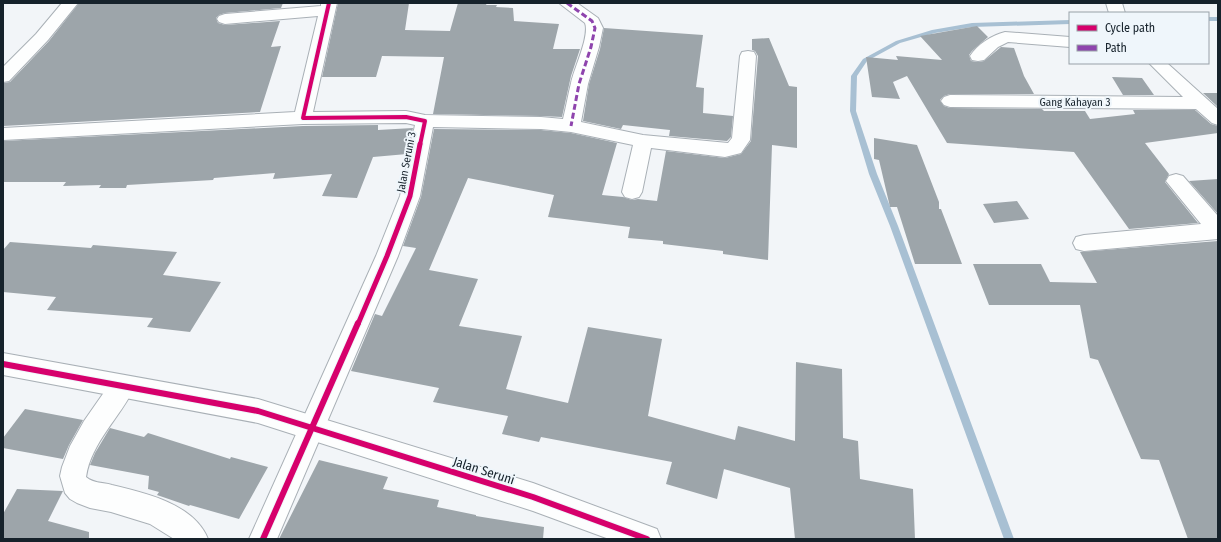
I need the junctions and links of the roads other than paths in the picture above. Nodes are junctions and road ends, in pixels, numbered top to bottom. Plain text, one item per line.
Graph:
1 (70, 3) edge
2 (567, 3) edge
3 (328, 6) edge
4 (225, 19) dead end
5 (1069, 42) edge
6 (748, 56) dead end
7 (978, 56) dead end
8 (1158, 64) edge
9 (3, 77) edge
10 (950, 101) dead end
11 (1200, 103) junction
12 (303, 118) junction
13 (1218, 119) edge
14 (425, 121) junction
15 (571, 126) junction
16 (3, 134) edge
17 (643, 141) junction
18 (1176, 181) dead end
19 (632, 192) dead end
20 (1218, 230) edge
21 (1084, 243) dead end
22 (3, 364) edge
23 (123, 386) junction
24 (313, 428) junction
25 (194, 539) edge
26 (263, 539) edge
27 (647, 539) edge

1 - 9 street
2 - 15 street
3 - 4 street
3 - 12 street
5 - 7 street
6 - 17 street
8 - 11 street
10 - 11 street, Gang Kahayan 3
11 - 13 street
12 - 14 street, Jalan Seruni 3
12 - 16 street, Jalan Seruni 3
14 - 15 street
14 - 24 street, Jalan Seruni 3
15 - 17 street
17 - 19 street
18 - 20 street
20 - 21 street
22 - 23 street, Jalan Seruni
23 - 24 street, Jalan Seruni
23 - 25 street
24 - 26 street, Jalan Seruni 3
24 - 27 street, Jalan Seruni

